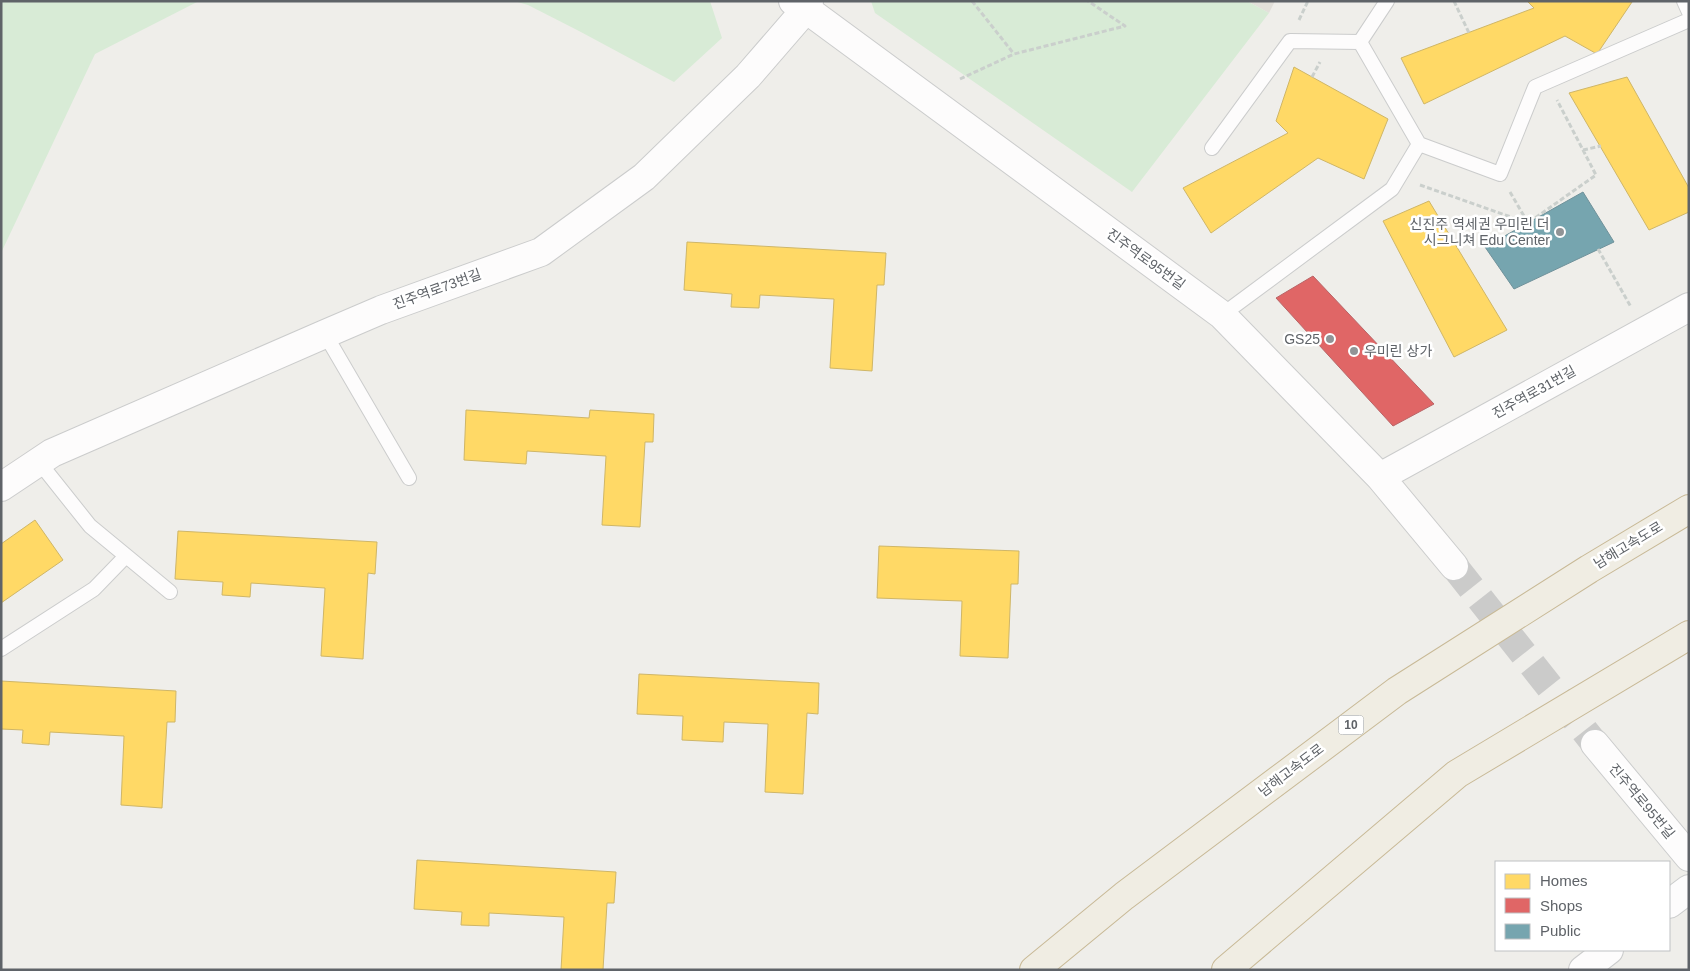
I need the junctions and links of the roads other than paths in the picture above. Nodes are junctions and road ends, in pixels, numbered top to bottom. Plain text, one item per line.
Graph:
1 (1387, 1) edge
2 (1684, 1) edge
3 (803, 4) edge
4 (1689, 12) edge
5 (1689, 20) edge
6 (1360, 42) junction
7 (1419, 144) junction
8 (1212, 148) dead end
9 (1689, 307) edge
10 (1222, 315) junction
11 (325, 334) junction
12 (39, 462) junction
13 (1380, 477) junction
14 (409, 478) dead end
15 (1, 487) edge
16 (1689, 509) edge
17 (126, 556) junction
18 (1454, 566) tunnel mouth
19 (170, 592) dead end
20 (1689, 635) edge
21 (1, 650) edge
22 (1595, 744) tunnel mouth
23 (1689, 858) edge
24 (1689, 889) edge
25 (1670, 903) edge
26 (1609, 951) edge
27 (1034, 970) edge
28 (1226, 970) edge
29 (1584, 970) edge

1 - 6 lane
2 - 4 lane
3 - 10 street, 진주역로95번길
3 - 11 street, 진주역로73번길
5 - 7 lane
6 - 7 lane
6 - 8 lane
7 - 10 lane
9 - 13 street, 진주역로31번길
10 - 13 street, 진주역로95번길
11 - 12 street, 진주역로73번길
11 - 14 lane
12 - 15 street, 진주역로73번길
12 - 17 lane
13 - 18 street, 진주역로95번길
16 - 27 highway, 남해고속도로 / 10
17 - 19 lane
17 - 21 lane
20 - 28 highway
22 - 23 street, 진주역로95번길
24 - 25 street
26 - 29 street

